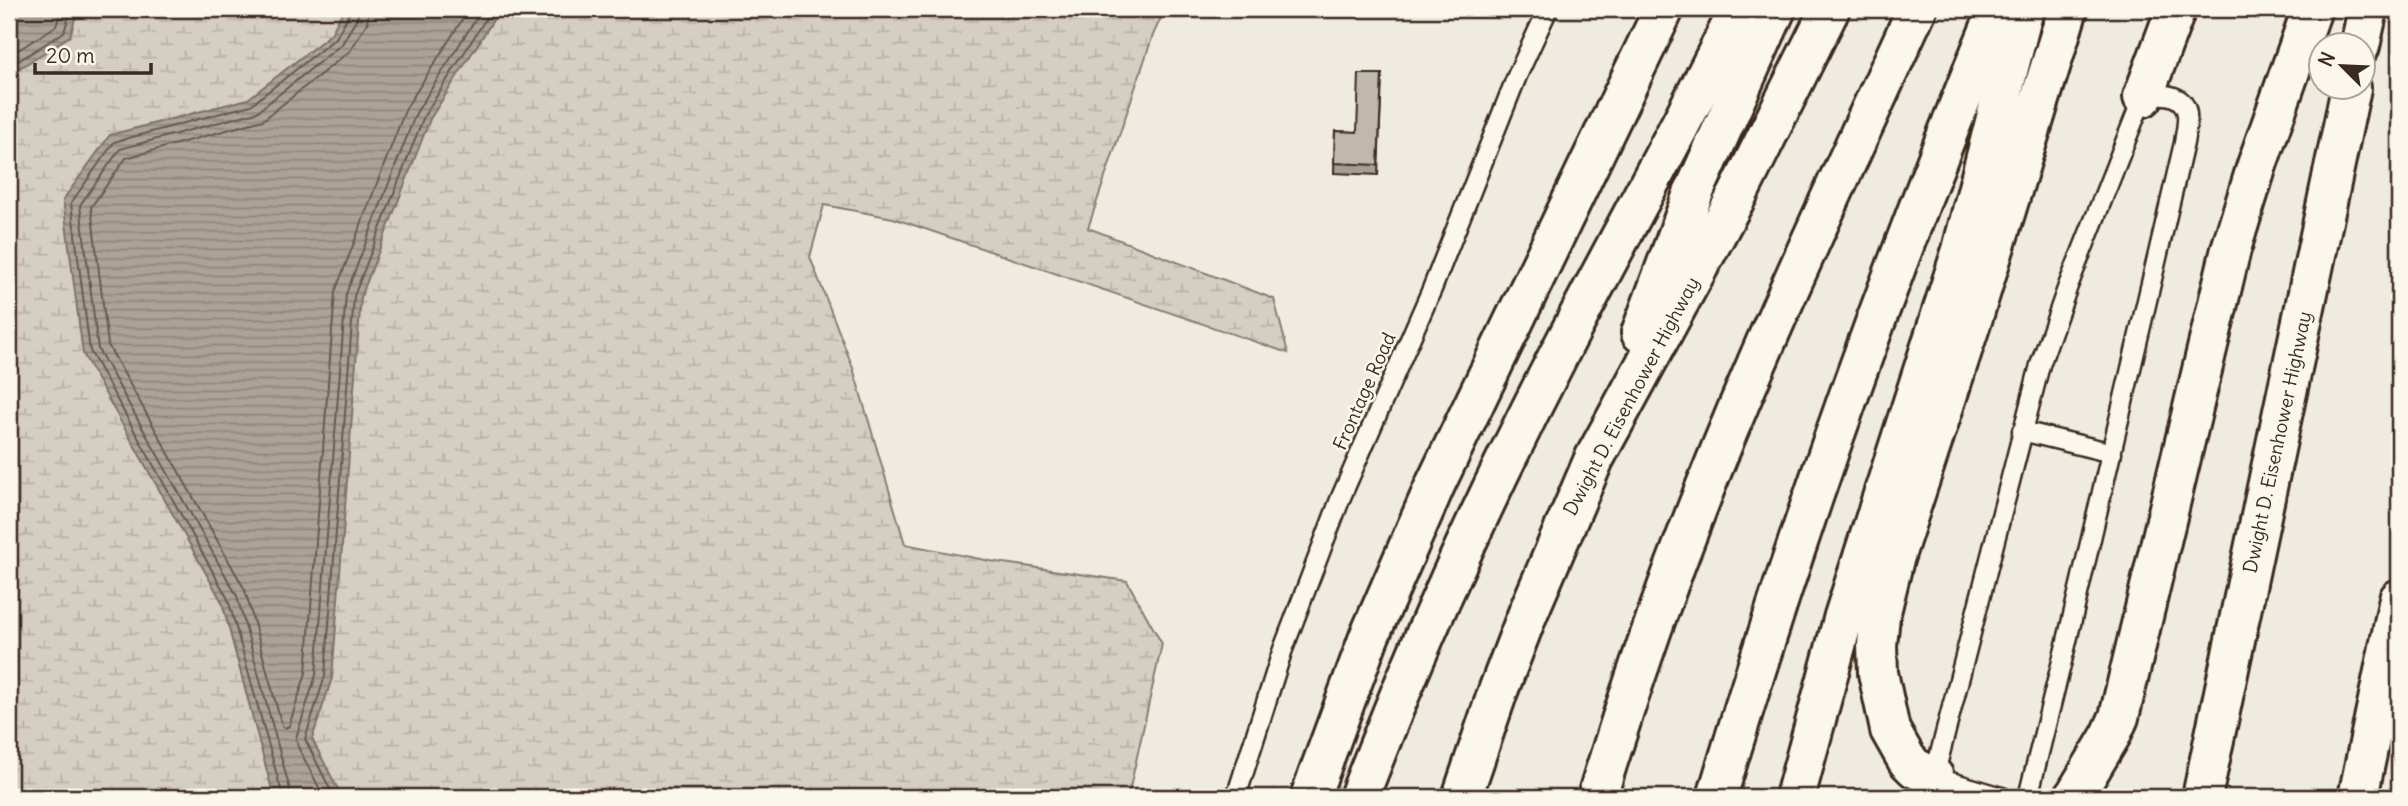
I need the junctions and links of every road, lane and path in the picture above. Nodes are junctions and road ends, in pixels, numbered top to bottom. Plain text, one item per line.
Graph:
1 (1548, 9) edge
2 (1664, 9) edge
3 (1739, 9) edge
4 (1776, 9) edge
5 (1830, 9) edge
6 (1917, 9) edge
7 (1998, 9) edge
8 (2024, 9) edge
9 (2067, 9) edge
10 (2176, 9) edge
11 (2312, 9) edge
12 (2368, 9) edge
13 (2363, 32) edge
14 (2143, 97) junction
15 (2348, 102) edge
16 (1936, 334) junction
17 (2022, 431) junction
18 (2112, 453) junction
19 (1594, 459) junction
20 (2399, 599) edge
21 (1934, 777) junction
22 (1236, 797) edge
23 (1310, 797) edge
24 (1359, 797) edge
25 (1462, 797) edge
26 (1597, 797) edge
27 (1717, 797) edge
28 (1795, 797) edge
29 (2001, 797) edge
30 (2028, 797) edge
31 (2074, 797) edge
32 (2202, 797) edge
33 (2358, 797) edge

1 - 22 lane, Frontage Road
2 - 23 highway
3 - 24 highway
4 - 19 highway
5 - 19 highway, Dwight D. Eisenhower Highway
6 - 26 highway
7 - 27 highway
8 - 16 highway
9 - 16 highway
9 - 21 highway
10 - 14 highway
11 - 31 highway
12 - 13 highway
14 - 17 lane
14 - 18 lane
15 - 32 highway, Dwight D. Eisenhower Highway
16 - 28 highway
17 - 18 lane
17 - 21 lane
18 - 30 lane
19 - 25 highway, Dwight D. Eisenhower Highway
20 - 33 highway
21 - 29 lane

